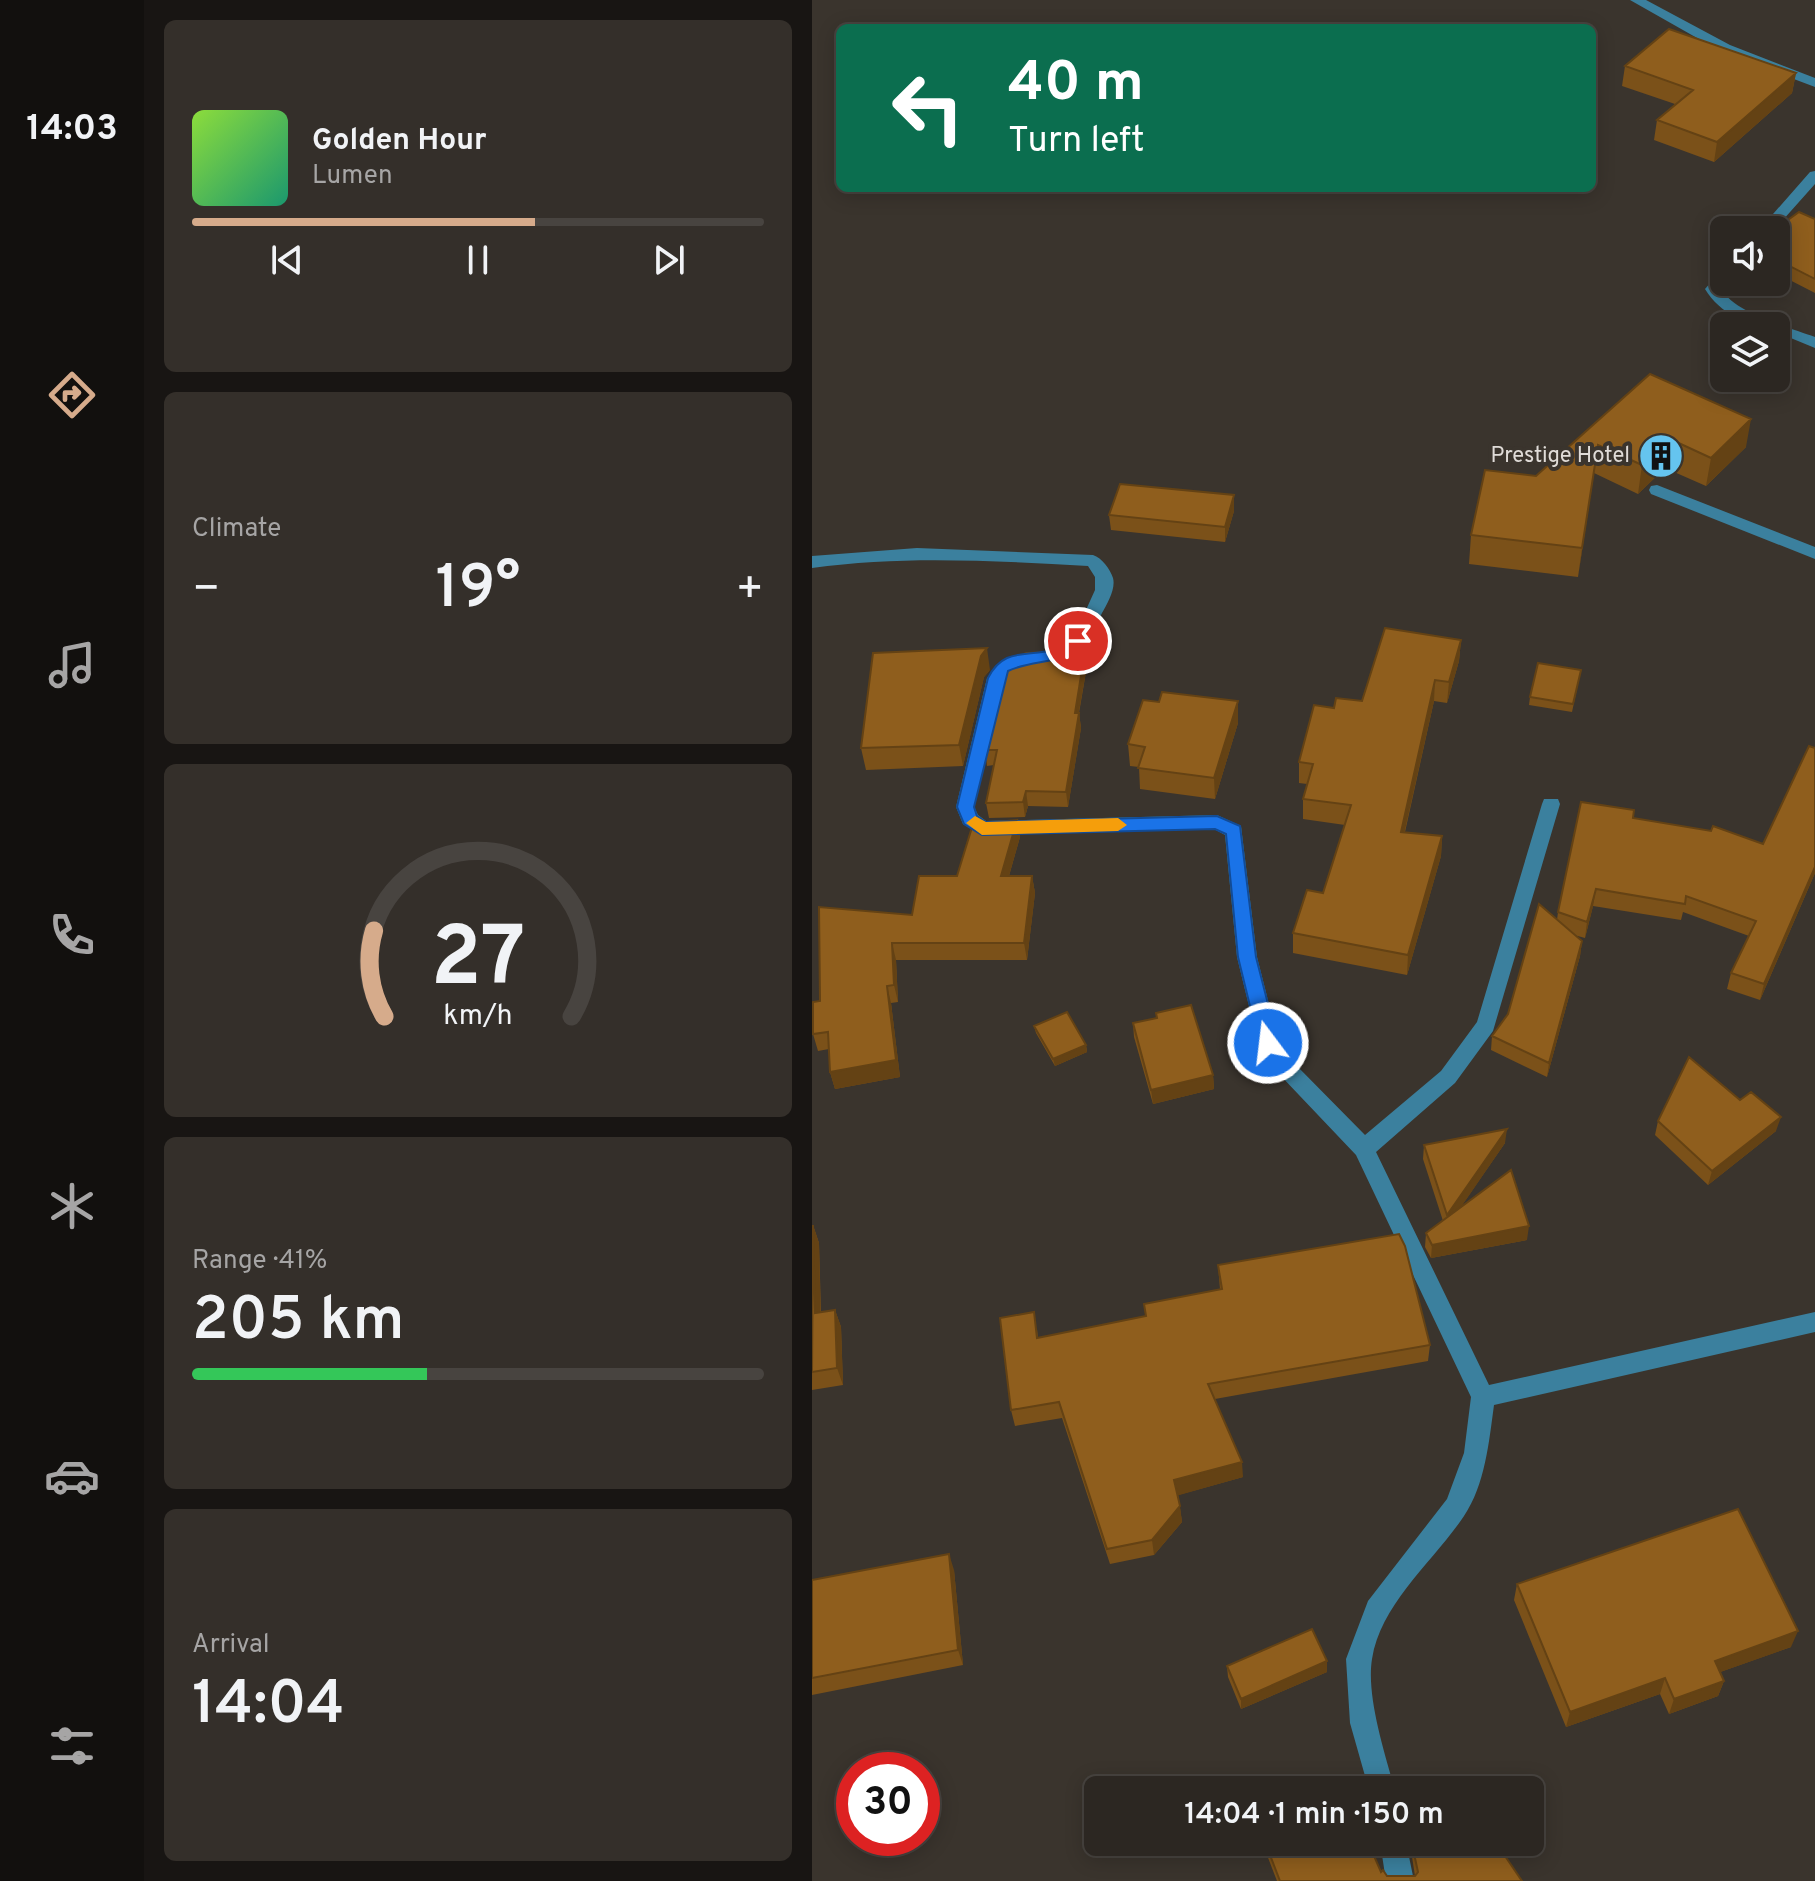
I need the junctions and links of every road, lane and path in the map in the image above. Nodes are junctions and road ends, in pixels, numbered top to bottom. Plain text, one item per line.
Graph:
1 (1636, 0) edge
2 (1815, 83) edge
3 (1815, 175) edge
4 (1778, 216) edge
5 (1716, 296) edge
6 (1740, 312) edge
7 (1790, 332) edge
8 (1815, 343) edge
9 (1657, 490) edge
10 (1815, 553) edge
11 (812, 562) edge
12 (1551, 804) dead end
13 (1364, 1149) junction
14 (1815, 1322) edge
15 (1483, 1397) junction
16 (1378, 1776) edge
17 (1396, 1856) edge
18 (1400, 1881) edge

1 - 2 street
3 - 4 street
5 - 6 street
7 - 8 street
9 - 10 street
11 - 13 street
12 - 13 street
13 - 15 street
14 - 15 street
15 - 16 street
17 - 18 street

